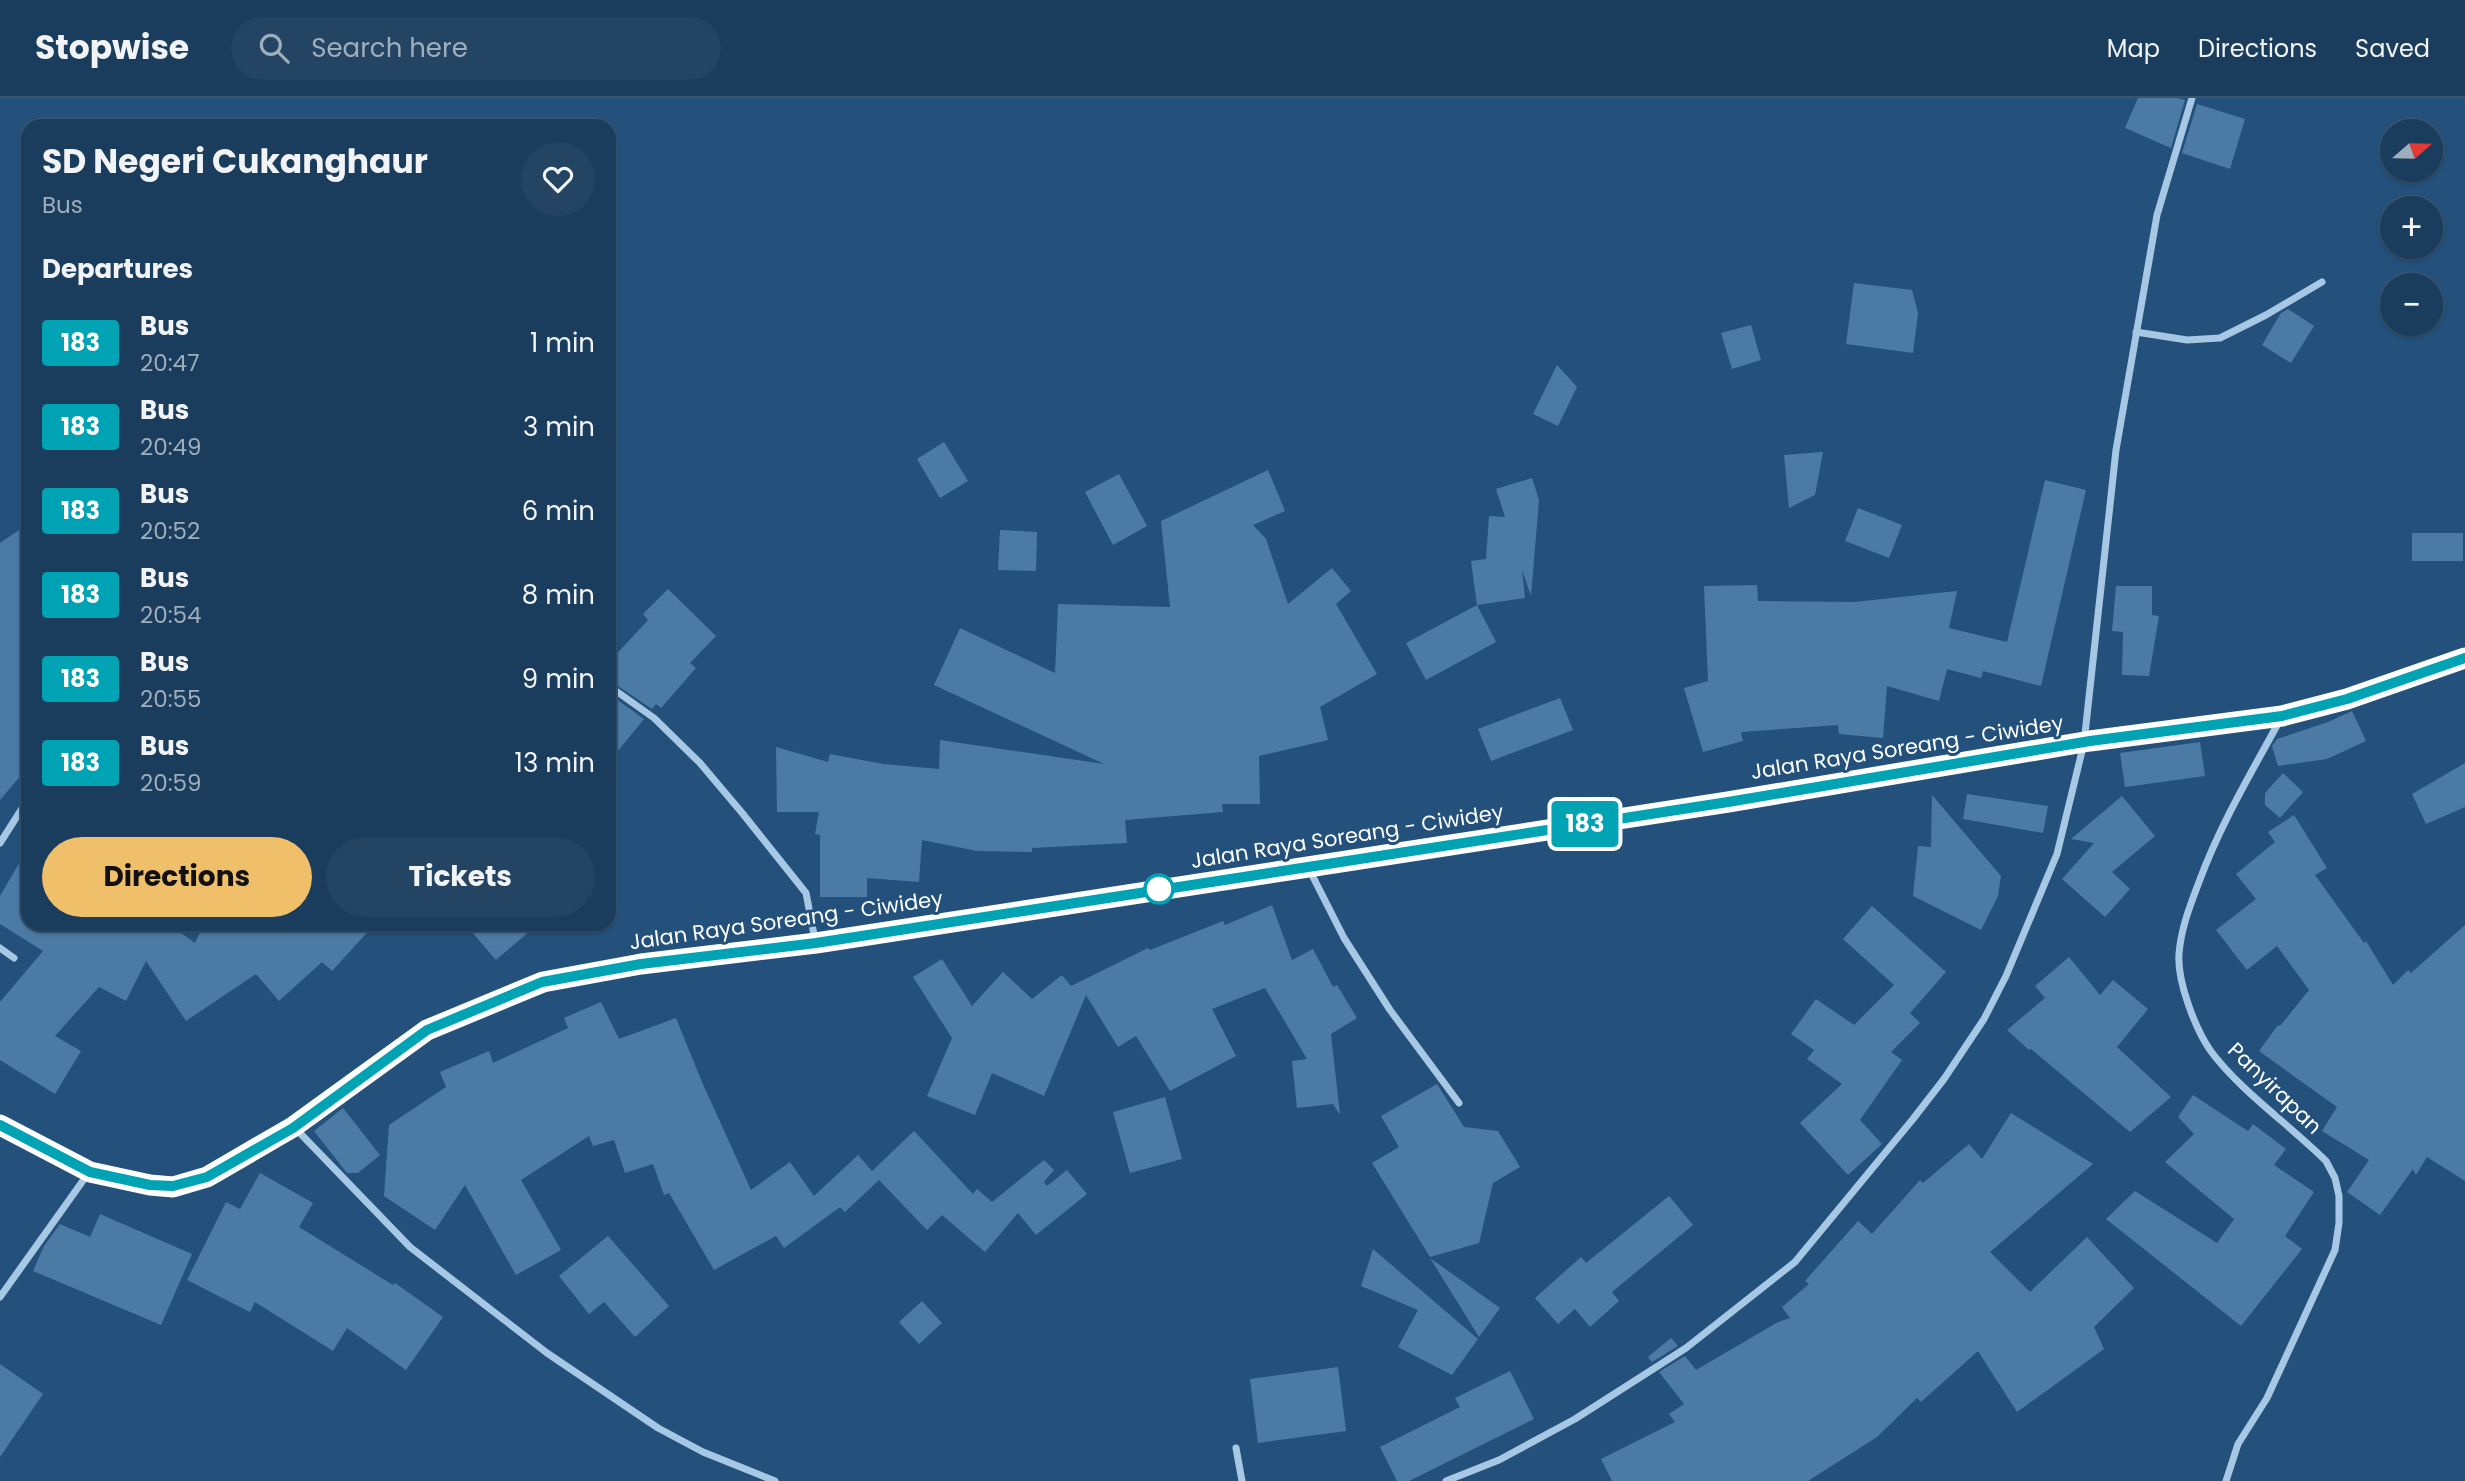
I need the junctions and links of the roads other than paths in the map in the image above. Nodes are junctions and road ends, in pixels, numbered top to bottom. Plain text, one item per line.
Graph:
1 (2192, 98) edge
2 (2322, 282) dead end
3 (2136, 332) junction
4 (2465, 658) edge
5 (616, 691) edge
6 (2282, 716) junction
7 (2084, 743) junction
8 (21, 810) edge
9 (0, 843) edge
10 (1308, 867) junction
11 (816, 943) junction
12 (0, 948) edge
13 (13, 958) dead end
14 (1459, 1103) dead end
15 (0, 1125) edge
16 (293, 1128) junction
17 (90, 1172) junction
18 (0, 1297) edge
19 (1236, 1448) dead end
20 (775, 1481) edge
21 (1242, 1481) edge
22 (1446, 1481) edge
23 (2226, 1481) edge

1 - 3 street
2 - 3 street
3 - 7 street
4 - 6 highway, Jalan Raya Soreang - Ciwidey
5 - 11 street
6 - 7 highway, Jalan Raya Soreang - Ciwidey
6 - 23 street, Panyirapan
7 - 10 highway, Jalan Raya Soreang - Ciwidey
7 - 22 street
8 - 9 street
10 - 11 highway, Jalan Raya Soreang - Ciwidey
10 - 14 street
11 - 16 highway, Jalan Raya Soreang - Ciwidey
12 - 13 street
15 - 17 highway, Jalan Raya Soreang - Ciwidey
16 - 17 highway, Jalan Raya Soreang - Ciwidey
16 - 20 street
17 - 18 street
19 - 21 street

